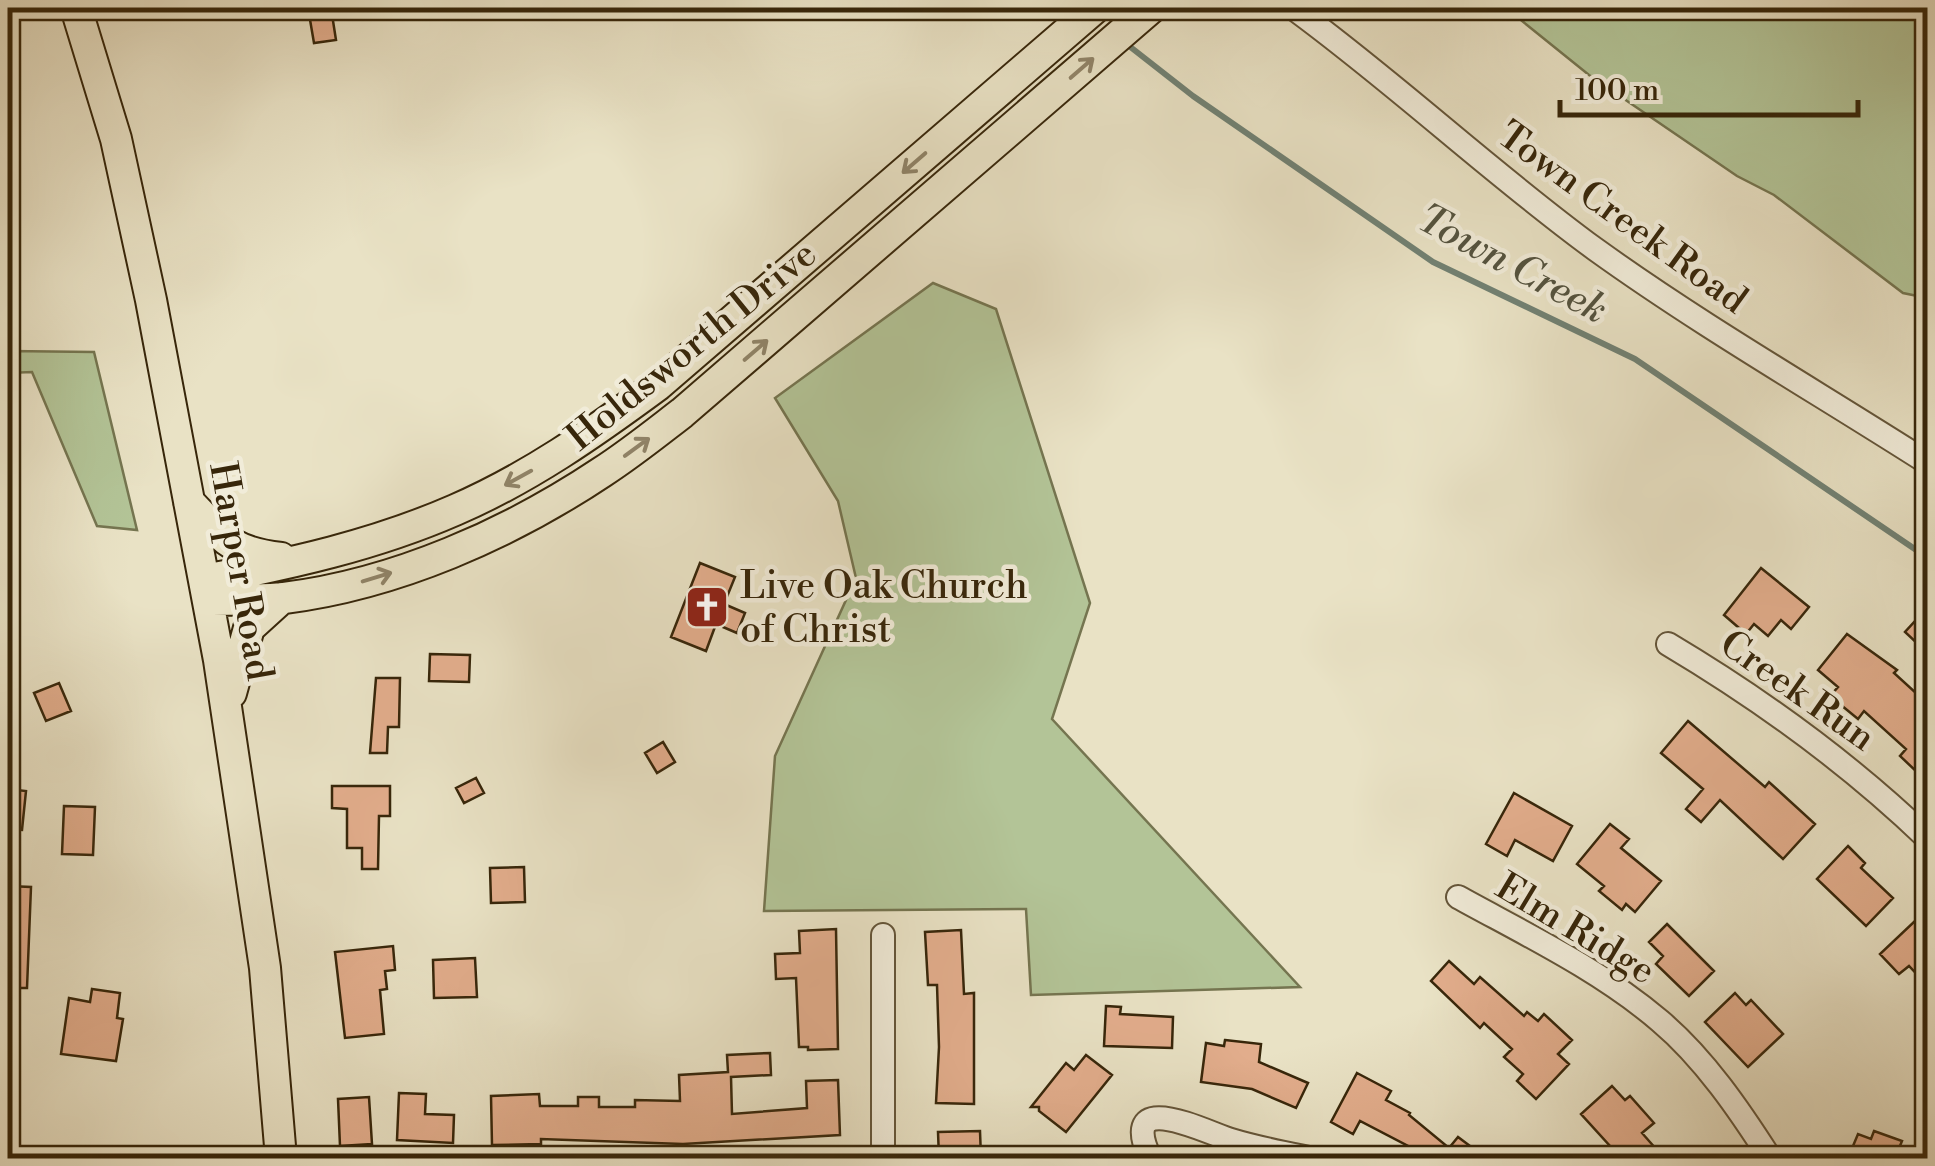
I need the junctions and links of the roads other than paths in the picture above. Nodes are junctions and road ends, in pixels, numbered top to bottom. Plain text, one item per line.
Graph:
1 (76, 8) edge
2 (1094, 8) edge
3 (1151, 8) edge
4 (1292, 8) edge
5 (658, 386) junction
6 (682, 414) junction
7 (1928, 463) edge
8 (189, 502) junction
9 (304, 560) junction
10 (206, 590) junction
11 (282, 598) junction
12 (1668, 644) dead end
13 (227, 709) junction
14 (1928, 839) edge
15 (1458, 897) dead end
16 (883, 935) dead end
17 (282, 1158) edge
18 (883, 1158) edge
19 (1150, 1158) edge
20 (1309, 1158) edge
21 (1770, 1158) edge

1 - 8 main road, Harper Road
2 -> 5 main road, Holdsworth Drive
6 -> 3 main road, Holdsworth Drive
4 - 7 street, Town Creek Road
5 - 6 street
5 -> 9 main road, Holdsworth Drive
11 -> 6 main road, Holdsworth Drive
8 - 9 main road
8 - 10 main road, Harper Road
9 - 10 main road, Holdsworth Drive
10 - 11 main road, Holdsworth Drive
10 - 13 main road, Harper Road
11 - 13 main road
12 - 14 street, Creek Run
13 - 17 main road, Harper Road
15 - 21 street, Elm Ridge
16 - 18 street
19 - 20 street

